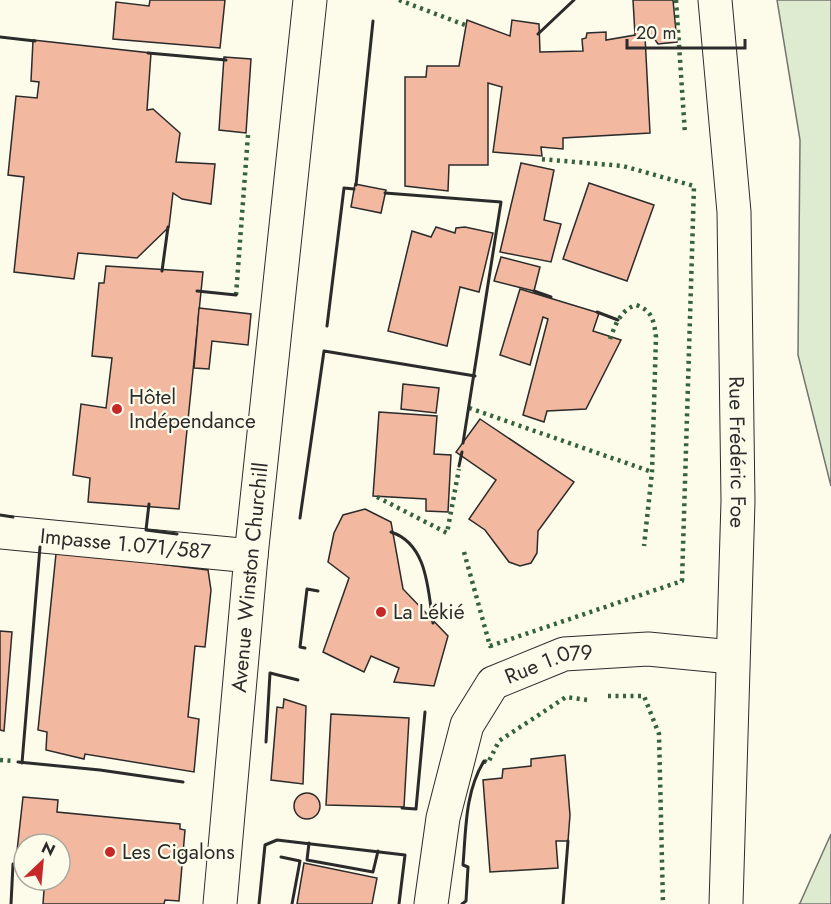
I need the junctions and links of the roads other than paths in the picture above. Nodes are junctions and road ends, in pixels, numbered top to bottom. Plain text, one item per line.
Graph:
1 (310, 0) edge
2 (715, 0) edge
3 (0, 532) edge
4 (251, 556) junction
5 (732, 657) junction
6 (220, 904) edge
7 (432, 904) edge
8 (726, 904) edge

1 - 4 street, Avenue Winston Churchill
2 - 5 street, Rue Frédéric Foe
3 - 4 street, Impasse 1.071/587
4 - 6 street, Avenue Winston Churchill
5 - 7 street, Rue 1.079
5 - 8 street, Rue Frédéric Foe

